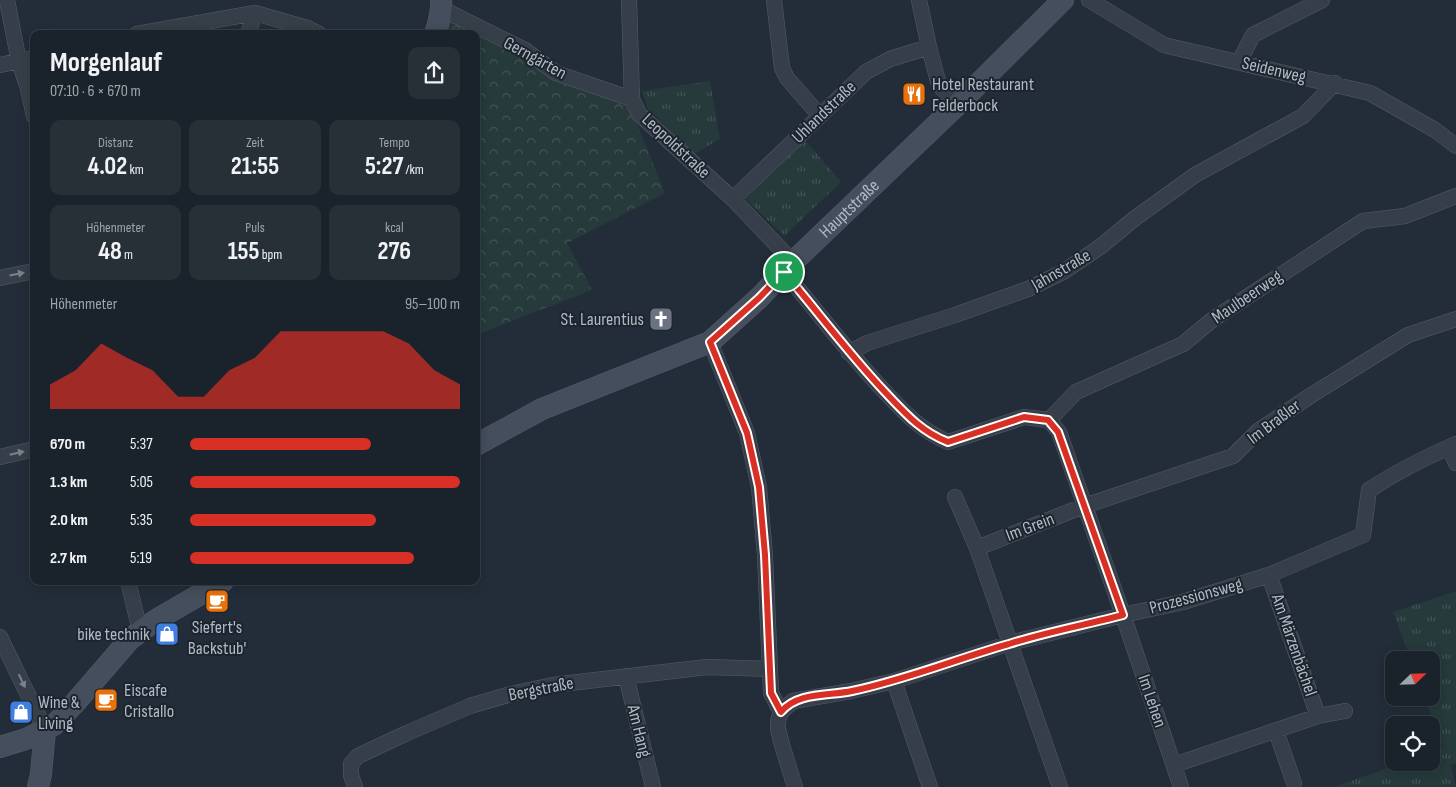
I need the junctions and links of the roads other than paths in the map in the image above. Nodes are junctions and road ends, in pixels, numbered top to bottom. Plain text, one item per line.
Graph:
1 (7, 0) edge
2 (629, 0) edge
3 (774, 0) edge
4 (919, 0) edge
5 (1063, 0) edge
6 (1089, 0) edge
7 (1322, 0) edge
8 (441, 5) edge
9 (255, 13) junction
10 (159, 30) edge
11 (249, 30) edge
12 (311, 30) edge
13 (436, 30) edge
14 (929, 47) junction
15 (30, 59) edge
16 (18, 62) junction
17 (1239, 62) junction
18 (0, 66) edge
19 (1334, 83) junction
20 (30, 98) edge
21 (632, 100) junction
22 (956, 105) junction
23 (820, 116) junction
24 (1456, 146) edge
25 (1456, 196) edge
26 (733, 199) junction
27 (788, 267) junction
28 (30, 272) edge
29 (0, 278) edge
30 (1456, 320) edge
31 (710, 342) junction
32 (849, 353) junction
33 (1048, 420) junction
34 (480, 443) edge
35 (1453, 446) edge
36 (30, 451) edge
37 (0, 457) edge
38 (1456, 463) edge
39 (955, 498) dead end
40 (1084, 506) junction
41 (977, 548) junction
42 (1269, 574) junction
43 (215, 585) edge
44 (129, 587) edge
45 (1123, 615) junction
46 (140, 631) junction
47 (0, 637) edge
48 (1010, 643) junction
49 (769, 669) junction
50 (626, 676) junction
51 (894, 681) junction
52 (1345, 711) dead end
53 (781, 712) junction
54 (1318, 716) junction
55 (46, 730) junction
56 (1276, 731) junction
57 (0, 747) edge
58 (1174, 765) junction
59 (1294, 783) dead end
60 (38, 787) edge
61 (355, 787) edge
62 (653, 787) edge
63 (795, 787) edge
64 (930, 787) edge
65 (1060, 787) edge
66 (1181, 787) edge

1 - 16 street
2 - 21 street, Leopoldstraße
3 - 23 street
4 - 14 street
5 - 22 main road, Hauptstraße
6 - 17 street, Seidenweg
7 - 17 street
8 - 13 main road
8 - 21 street, Gerngärten
9 - 10 street
9 - 11 street
9 - 12 street
14 - 22 street
14 - 23 street, Uhlandstraße
15 - 16 street
16 - 18 street
16 - 20 street
17 - 19 street, Seidenweg
19 - 24 street, Seidenweg
19 - 32 street, Jahnstraße
21 - 26 street, Leopoldstraße
22 - 27 main road, Hauptstraße
23 - 26 street, Uhlandstraße
25 - 33 street, Maulbeerweg
26 - 27 street, Leopoldstraße
27 - 31 main road, Hauptstraße
27 - 32 street
29 -> 28 street
30 - 40 street, Im Braßler
31 - 34 main road, Hauptstraße
31 - 49 street
32 - 33 street
33 - 40 street, Im Lehen
35 - 38 street, Prozessionsweg
35 - 42 street, Prozessionsweg
37 -> 36 street
39 - 41 street
40 - 41 street, Im Grein
40 - 45 street, Im Lehen
41 - 48 street
42 - 45 street, Prozessionsweg
42 - 54 street, Am Märzenbächel
43 - 46 main road
44 - 46 street
45 - 48 street, Prozessionsweg
45 - 58 street, Im Lehen
46 - 55 main road
47 -> 55 street
48 - 51 street, Prozessionsweg
48 - 65 street
49 - 50 street, Bergstraße
49 - 53 street
50 - 61 street, Bergstraße
50 - 62 street, Am Hang
51 - 53 street, Prozessionsweg
51 - 64 street
52 - 54 street, Am Märzenbächel
53 - 63 street
54 - 56 street, Am Märzenbächel
55 - 57 main road
55 - 60 main road
56 - 58 street, Am Märzenbächel
56 - 59 street
58 - 66 street, Im Lehen

